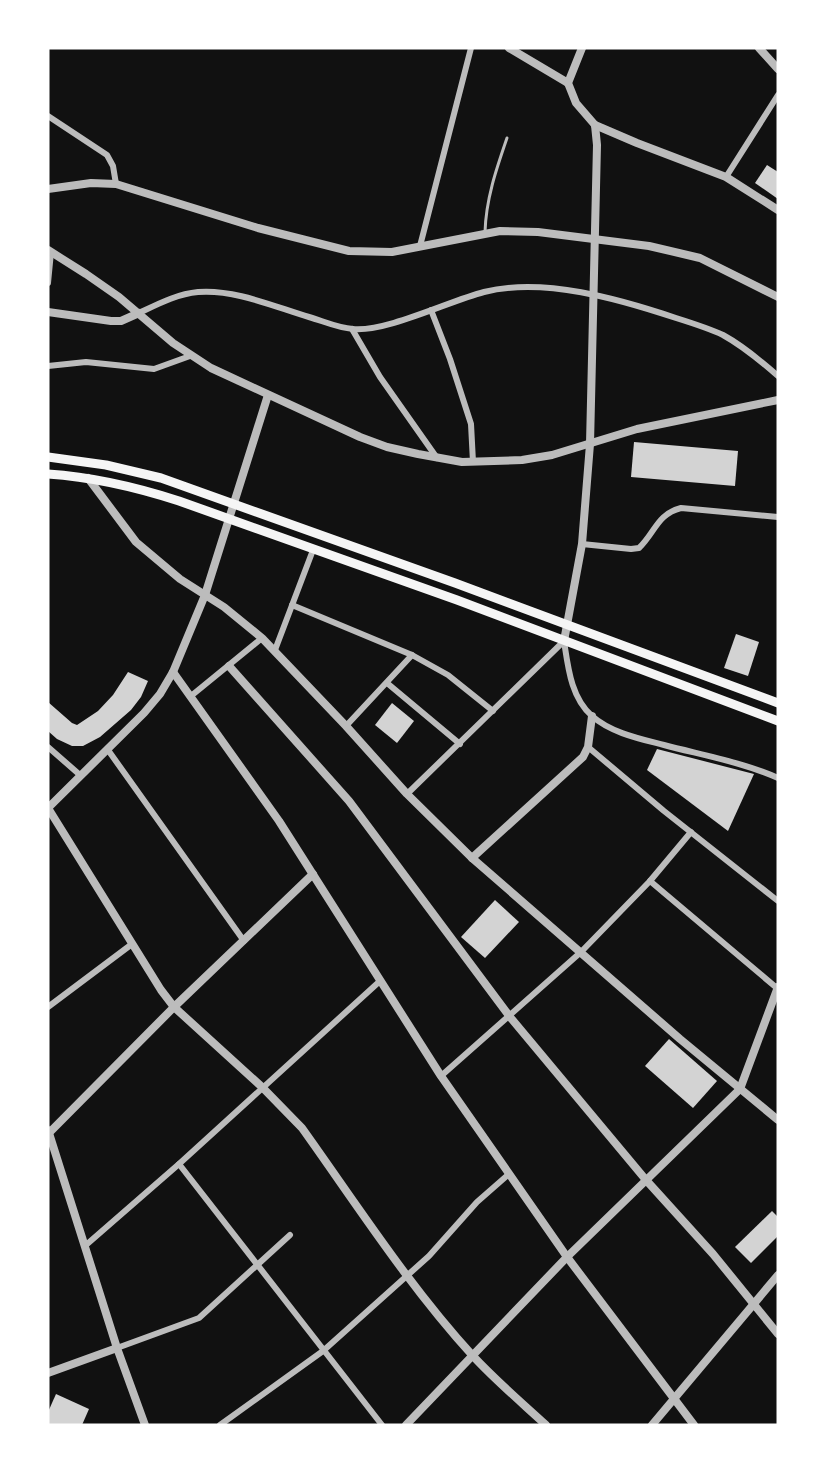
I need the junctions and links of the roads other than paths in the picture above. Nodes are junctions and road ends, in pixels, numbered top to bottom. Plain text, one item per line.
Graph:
1 (471, 48) edge
2 (509, 48) edge
3 (582, 48) edge
4 (759, 48) edge
5 (778, 69) edge
6 (568, 83) junction
7 (778, 95) edge
8 (48, 116) edge
9 (596, 125) junction
10 (507, 138) dead end
11 (726, 177) junction
12 (116, 184) junction
13 (48, 189) edge
14 (778, 210) edge
15 (485, 233) junction
16 (596, 239) junction
17 (420, 246) junction
18 (50, 251) edge
19 (48, 283) edge
20 (594, 295) junction
21 (778, 297) edge
22 (431, 310) junction
23 (48, 312) edge
24 (139, 313) junction
25 (352, 329) junction
26 (190, 356) junction
27 (48, 366) edge
28 (778, 376) edge
29 (268, 395) junction
30 (778, 400) edge
31 (590, 444) junction
32 (48, 457) edge
33 (437, 458) junction
34 (473, 462) junction
35 (48, 474) edge
36 (88, 478) junction
37 (234, 503) junction
38 (778, 517) edge
39 (230, 520) junction
40 (582, 543) junction
41 (313, 550) junction
42 (205, 595) junction
43 (292, 606) junction
44 (568, 624) junction
45 (262, 638) junction
46 (564, 641) junction
47 (275, 650) junction
48 (412, 655) junction
49 (229, 666) junction
50 (173, 672) junction
51 (387, 683) junction
52 (191, 696) junction
53 (778, 703) edge
54 (493, 711) junction
55 (592, 716) junction
56 (778, 721) edge
57 (346, 726) junction
58 (460, 744) junction
59 (48, 747) edge
60 (588, 747) junction
61 (108, 750) junction
62 (80, 775) junction
63 (778, 778) edge
64 (407, 795) junction
65 (48, 808) edge
66 (691, 832) junction
67 (472, 858) junction
68 (313, 874) junction
69 (650, 881) junction
70 (778, 901) edge
71 (244, 941) junction
72 (132, 944) junction
73 (581, 952) junction
74 (380, 981) junction
75 (778, 988) edge
76 (48, 1006) edge
77 (174, 1007) junction
78 (510, 1017) junction
79 (441, 1076) junction
80 (262, 1087) junction
81 (740, 1089) junction
82 (778, 1120) edge
83 (48, 1132) edge
84 (179, 1164) junction
85 (509, 1174) junction
86 (646, 1180) junction
87 (290, 1235) dead end
88 (86, 1245) junction
89 (567, 1257) junction
90 (257, 1266) junction
91 (778, 1275) edge
92 (408, 1276) junction
93 (754, 1305) junction
94 (778, 1334) edge
95 (117, 1347) junction
96 (323, 1351) junction
97 (473, 1356) junction
98 (48, 1373) edge
99 (674, 1400) junction
100 (145, 1425) edge
101 (220, 1425) edge
102 (382, 1425) edge
103 (406, 1425) edge
104 (546, 1425) edge
105 (652, 1425) edge
106 (694, 1425) edge

1 - 17 street
2 - 6 street
3 - 6 street
4 - 5 street
6 - 9 street
7 - 11 street
8 - 12 street
9 - 11 street
9 - 16 street
10 - 15 lane
11 - 14 street
12 - 13 street
12 - 17 street
15 - 16 street
15 - 17 street
16 - 20 street
16 - 21 street
18 - 19 street
18 - 24 street
20 - 22 street
20 - 28 street
20 - 31 street
22 - 25 street
22 - 34 street
23 - 24 street
24 - 25 street
24 - 26 street
25 - 33 street
26 - 27 street
26 - 29 street
29 - 33 street
29 - 37 street
30 - 31 street
31 - 34 street
31 - 40 street
32 - 37 main road
33 - 34 street
35 - 36 main road
36 - 39 main road
36 - 42 street
37 - 39 street
37 - 44 main road
38 - 40 street
39 - 41 main road
39 - 42 street
40 - 44 street
41 - 43 street
41 - 46 main road
42 - 45 street
42 - 50 street
43 - 47 street
43 - 48 street
44 - 46 street
44 - 53 main road
45 - 47 street
45 - 49 street
46 - 54 street
46 - 55 street
46 - 56 main road
47 - 57 street
48 - 51 street
48 - 54 street
49 - 52 street
49 - 78 street
50 - 52 street
50 - 61 street
51 - 57 street
51 - 58 street
52 - 68 street
54 - 58 street
55 - 60 street
55 - 63 street
57 - 64 street
58 - 64 street
59 - 62 street
60 - 66 street
60 - 67 street
61 - 62 street
61 - 71 street
62 - 65 street
64 - 67 street
65 - 72 street
66 - 69 street
66 - 70 street
67 - 73 street
68 - 71 street
68 - 74 street
69 - 73 street
69 - 75 street
71 - 77 street
72 - 76 street
72 - 77 street
73 - 78 street
73 - 81 street
74 - 79 street
74 - 80 street
75 - 81 street
77 - 80 street
77 - 83 street
78 - 79 street
78 - 86 street
79 - 85 street
80 - 84 street
80 - 92 street
81 - 82 street
81 - 86 street
83 - 88 street
84 - 88 street
84 - 90 street
85 - 89 street
85 - 92 street
86 - 89 street
86 - 93 street
87 - 90 street
88 - 95 street
89 - 97 street
89 - 99 street
90 - 95 street
90 - 96 street
91 - 93 street
92 - 96 street
92 - 97 street
93 - 94 street
93 - 99 street
95 - 98 street
95 - 100 street
96 - 101 street
96 - 102 street
97 - 103 street
97 - 104 street
99 - 105 street
99 - 106 street

